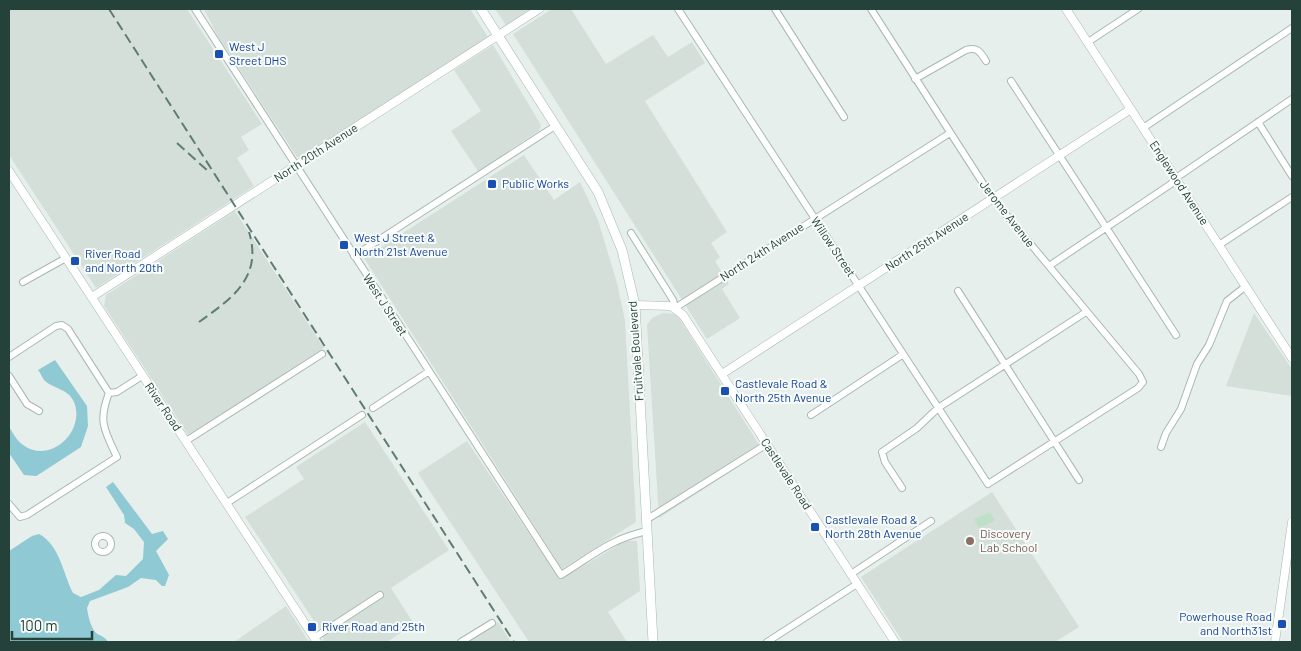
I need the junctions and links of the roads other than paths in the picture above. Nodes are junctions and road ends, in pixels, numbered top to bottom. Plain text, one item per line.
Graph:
1 (194, 9) edge
2 (481, 9) edge
3 (539, 9) edge
4 (678, 9) edge
5 (775, 9) edge
6 (871, 9) edge
7 (1066, 9) edge
8 (1138, 9) edge
9 (1292, 28) edge
10 (498, 35) junction
11 (1088, 42) junction
12 (986, 60) dead end
13 (915, 79) junction
14 (1011, 81) dead end
15 (1292, 100) edge
16 (1131, 109) junction
17 (844, 117) dead end
18 (1258, 122) junction
19 (555, 126) junction
20 (1143, 128) junction
21 (950, 133) junction
22 (1060, 155) junction
23 (295, 166) junction
24 (9, 171) edge
25 (1292, 176) edge
26 (1176, 178) junction
27 (1292, 197) edge
28 (993, 199) junction
29 (814, 218) junction
30 (1107, 228) junction
31 (631, 233) dead end
32 (1219, 245) junction
33 (354, 256) junction
34 (66, 258) junction
35 (1049, 266) junction
36 (23, 282) dead end
37 (859, 286) junction
38 (1246, 286) junction
39 (958, 291) dead end
40 (92, 297) junction
41 (634, 305) junction
42 (675, 308) junction
43 (1086, 312) junction
44 (1176, 335) dead end
45 (322, 354) dead end
46 (902, 355) junction
47 (9, 357) edge
48 (1292, 358) edge
49 (1005, 365) junction
50 (428, 372) junction
51 (722, 374) junction
52 (9, 376) edge
53 (142, 376) junction
54 (109, 393) junction
55 (373, 408) dead end
56 (938, 408) junction
57 (39, 411) dead end
58 (362, 415) dead end
59 (811, 415) dead end
60 (186, 442) junction
61 (1056, 442) junction
62 (767, 444) junction
63 (1161, 446) dead end
64 (1079, 480) dead end
65 (902, 488) dead end
66 (227, 503) junction
67 (9, 504) edge
68 (646, 520) junction
69 (931, 521) dead end
70 (1292, 522) edge
71 (647, 531) junction
72 (850, 574) junction
73 (857, 584) junction
74 (380, 595) dead end
75 (492, 623) dead end
76 (315, 640) edge
77 (461, 642) edge
78 (653, 642) edge
79 (767, 642) edge
80 (895, 642) edge
81 (1275, 642) edge

1 - 23 street, West J Street
2 - 10 main road, Fruitvale Boulevard
3 - 10 street, North 20th Avenue
4 - 29 street, Willow Street
5 - 17 street
6 - 13 street, Jerome Avenue
7 - 11 street, Englewood Avenue
8 - 11 street
9 - 20 street
10 - 19 main road, Fruitvale Boulevard
10 - 23 street, North 20th Avenue
11 - 16 street, Englewood Avenue
12 - 13 street
13 - 21 street, Jerome Avenue
14 - 22 street
15 - 18 street
16 - 20 street, Englewood Avenue
16 - 22 street, North 25th Avenue
18 - 25 street
18 - 26 street
19 - 33 street
19 - 41 main road, Fruitvale Boulevard
20 - 26 street, Englewood Avenue
21 - 28 street, Jerome Avenue
21 - 29 street, North 24th Avenue
22 - 28 street, North 25th Avenue
22 - 30 street
23 - 33 street, West J Street
23 - 40 street, North 20th Avenue
24 - 34 street, River Road
26 - 30 street
26 - 32 street, Englewood Avenue
27 - 32 street
28 - 35 street, Jerome Avenue
28 - 37 street, North 25th Avenue
29 - 37 street, Willow Street
29 - 42 street, North 24th Avenue
30 - 35 street
30 - 44 street
31 - 42 street, Castlevale Road
32 - 38 street, Englewood Avenue
33 - 50 street, West J Street
34 - 36 street
34 - 40 street, River Road
35 - 43 street, Jerome Avenue
37 - 46 street, Willow Street
37 - 51 street, North 25th Avenue
38 - 48 street, Englewood Avenue
38 - 63 street
39 - 49 street
40 - 53 street, River Road
41 - 42 street
41 - 68 main road, Fruitvale Boulevard
42 - 51 street, Castlevale Road
43 - 49 street
43 - 61 street, Jerome Avenue
45 - 60 street
46 - 56 street, Willow Street
46 - 59 street
47 - 54 street
49 - 56 street
49 - 61 street
50 - 55 street
50 - 71 street, West J Street
51 - 62 street, Castlevale Road
52 - 57 street
53 - 54 street
53 - 60 street, River Road
54 - 67 street
56 - 61 street, Willow Street
56 - 65 street
58 - 66 street
60 - 66 street, River Road
61 - 64 street
62 - 68 street
62 - 72 street, Castlevale Road
66 - 76 street, River Road
68 - 71 main road, Fruitvale Boulevard
69 - 72 street
70 - 81 street
71 - 78 main road, Fruitvale Boulevard
72 - 73 street, Castlevale Road
73 - 79 street
73 - 80 street, Castlevale Road
74 - 76 street
75 - 77 street

